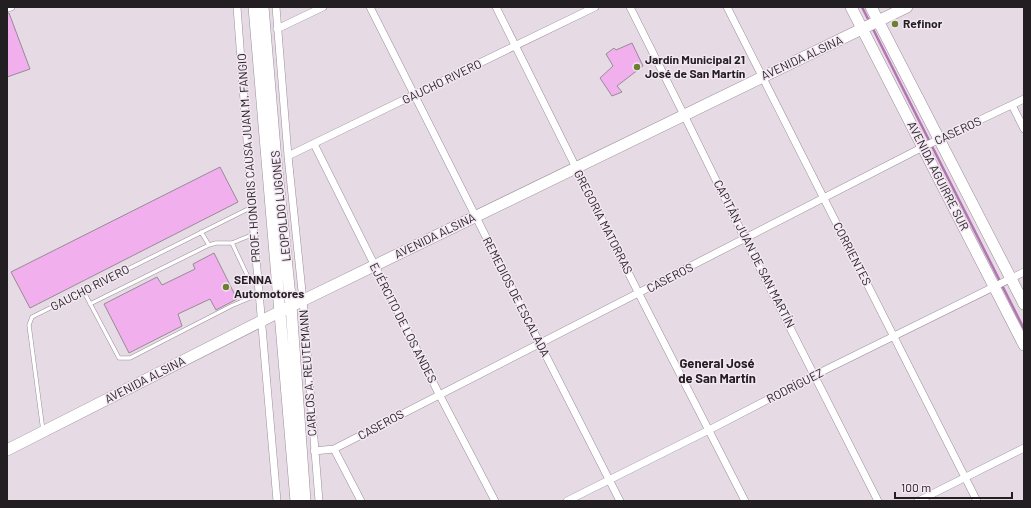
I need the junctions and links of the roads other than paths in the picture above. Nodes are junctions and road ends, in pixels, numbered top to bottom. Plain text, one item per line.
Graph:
1 (11, 7) edge
2 (237, 7) edge
3 (254, 7) edge
4 (263, 7) edge
5 (276, 7) edge
6 (323, 7) edge
7 (370, 7) edge
8 (496, 7) edge
9 (595, 7) edge
10 (630, 7) edge
11 (727, 7) edge
12 (851, 7) edge
13 (872, 7) edge
14 (907, 7) edge
15 (7, 8) edge
16 (870, 26) junction
17 (277, 29) junction
18 (516, 46) junction
19 (762, 77) junction
20 (414, 96) junction
21 (1024, 99) edge
22 (1012, 105) junction
23 (684, 115) junction
24 (1024, 129) edge
25 (940, 140) junction
26 (314, 144) junction
27 (923, 147) junction
28 (288, 156) junction
29 (576, 168) junction
30 (824, 198) junction
31 (252, 206) junction
32 (475, 217) junction
33 (201, 232) junction
34 (254, 234) junction
35 (745, 239) junction
36 (232, 243) junction
37 (209, 246) junction
38 (374, 266) junction
39 (1024, 272) edge
40 (258, 282) junction
41 (1003, 283) junction
42 (84, 292) junction
43 (259, 294) junction
44 (639, 294) junction
45 (303, 301) junction
46 (90, 304) junction
47 (1024, 304) edge
48 (286, 309) junction
49 (261, 322) junction
50 (893, 336) junction
51 (540, 344) junction
52 (1024, 345) edge
53 (815, 375) junction
54 (439, 394) junction
55 (709, 430) junction
56 (43, 432) junction
57 (1024, 448) edge
58 (334, 449) junction
59 (7, 450) edge
60 (314, 451) junction
61 (965, 478) junction
62 (610, 480) junction
63 (277, 501) edge
64 (296, 501) edge
65 (305, 501) edge
66 (319, 501) edge
67 (361, 501) edge
68 (495, 501) edge
69 (568, 501) edge
70 (620, 501) edge
71 (745, 501) edge
72 (878, 501) edge
73 (918, 501) edge
74 (977, 501) edge

1 - 15 street
2 - 31 street, PROF. HONORIS CAUSA JUAN M. FANGIO
3 - 48 main road, LEOPOLDO LUGONES
4 - 48 main road, LEOPOLDO LUGONES
5 - 17 street, CARLOS A. REUTEMANN
6 - 17 street
7 - 20 street, REMEDIOS DE ESCALADA
8 - 18 street, GREGORIA MATORRAS
9 - 18 street, GAUCHO RIVERO
10 - 23 street, CAPITÁN JUAN DE SAN MARTÍN
11 - 19 street, CORRIENTES
12 - 16 main road, AVENIDA AGUIRRE SUR
13 - 16 main road, AVENIDA AGUIRRE SUR
14 - 16 main road, AVENIDA ALSINA
16 - 19 main road, AVENIDA ALSINA
16 - 25 main road, AVENIDA AGUIRRE SUR
16 - 27 main road, AVENIDA AGUIRRE SUR
17 - 28 street, CARLOS A. REUTEMANN
18 - 20 street, GAUCHO RIVERO
18 - 29 street, GREGORIA MATORRAS
19 - 23 main road, AVENIDA ALSINA
19 - 30 street, CORRIENTES
20 - 26 street, GAUCHO RIVERO
20 - 32 street, REMEDIOS DE ESCALADA
21 - 22 street, CASEROS
22 - 24 street
22 - 25 street, CASEROS
23 - 29 main road, AVENIDA ALSINA
23 - 35 street, CAPITÁN JUAN DE SAN MARTÍN
25 - 27 street, CASEROS
25 - 41 main road, AVENIDA AGUIRRE SUR
26 - 28 street, GAUCHO RIVERO
26 - 38 street, EJÉRCITO DE LOS ANDES
27 - 30 street, CASEROS
27 - 41 main road, AVENIDA AGUIRRE SUR
28 - 45 street, CARLOS A. REUTEMANN
29 - 32 main road, AVENIDA ALSINA
29 - 44 street, GREGORIA MATORRAS
30 - 35 street, CASEROS
30 - 50 street, CORRIENTES
31 - 33 lane, GAUCHO RIVERO
31 - 34 street, PROF. HONORIS CAUSA JUAN M. FANGIO
32 - 38 main road, AVENIDA ALSINA
32 - 51 street, REMEDIOS DE ESCALADA
33 - 37 lane
33 - 42 lane, GAUCHO RIVERO
34 - 36 lane
34 - 40 street, PROF. HONORIS CAUSA JUAN M. FANGIO
35 - 44 street, CASEROS
35 - 53 street, CAPITÁN JUAN DE SAN MARTÍN
36 - 37 lane
36 - 40 lane
37 - 46 lane
38 - 45 main road, AVENIDA ALSINA
38 - 54 street, EJÉRCITO DE LOS ANDES
39 - 41 street, RODRÍGUEZ
40 - 43 street, PROF. HONORIS CAUSA JUAN M. FANGIO
41 - 47 main road, AVENIDA AGUIRRE SUR
41 - 50 street, RODRÍGUEZ
41 - 52 main road, AVENIDA AGUIRRE SUR
42 - 46 lane
42 - 56 lane, GAUCHO RIVERO
43 - 46 lane
43 - 49 street, PROF. HONORIS CAUSA JUAN M. FANGIO
44 - 51 street, CASEROS
44 - 55 street, GREGORIA MATORRAS
45 - 48 main road, AVENIDA ALSINA
45 - 60 street, CARLOS A. REUTEMANN
48 - 49 main road, AVENIDA ALSINA
48 - 64 main road, LEOPOLDO LUGONES
48 - 65 main road, LEOPOLDO LUGONES
49 - 56 main road, AVENIDA ALSINA
49 - 63 street, PROF. HONORIS CAUSA JUAN M. FANGIO
50 - 53 street, RODRÍGUEZ
50 - 61 street, CORRIENTES
51 - 54 street, CASEROS
51 - 62 street, REMEDIOS DE ESCALADA
53 - 55 street, RODRÍGUEZ
53 - 72 street, CAPITÁN JUAN DE SAN MARTÍN
54 - 58 street, CASEROS
54 - 68 street, EJÉRCITO DE LOS ANDES
55 - 62 street, RODRÍGUEZ
55 - 71 street, GREGORIA MATORRAS
56 - 59 main road, AVENIDA ALSINA
57 - 61 street
58 - 60 street, CASEROS
58 - 67 street
60 - 66 street, CARLOS A. REUTEMANN
61 - 73 street
61 - 74 street, CORRIENTES
62 - 69 street, RODRÍGUEZ
62 - 70 street, REMEDIOS DE ESCALADA

